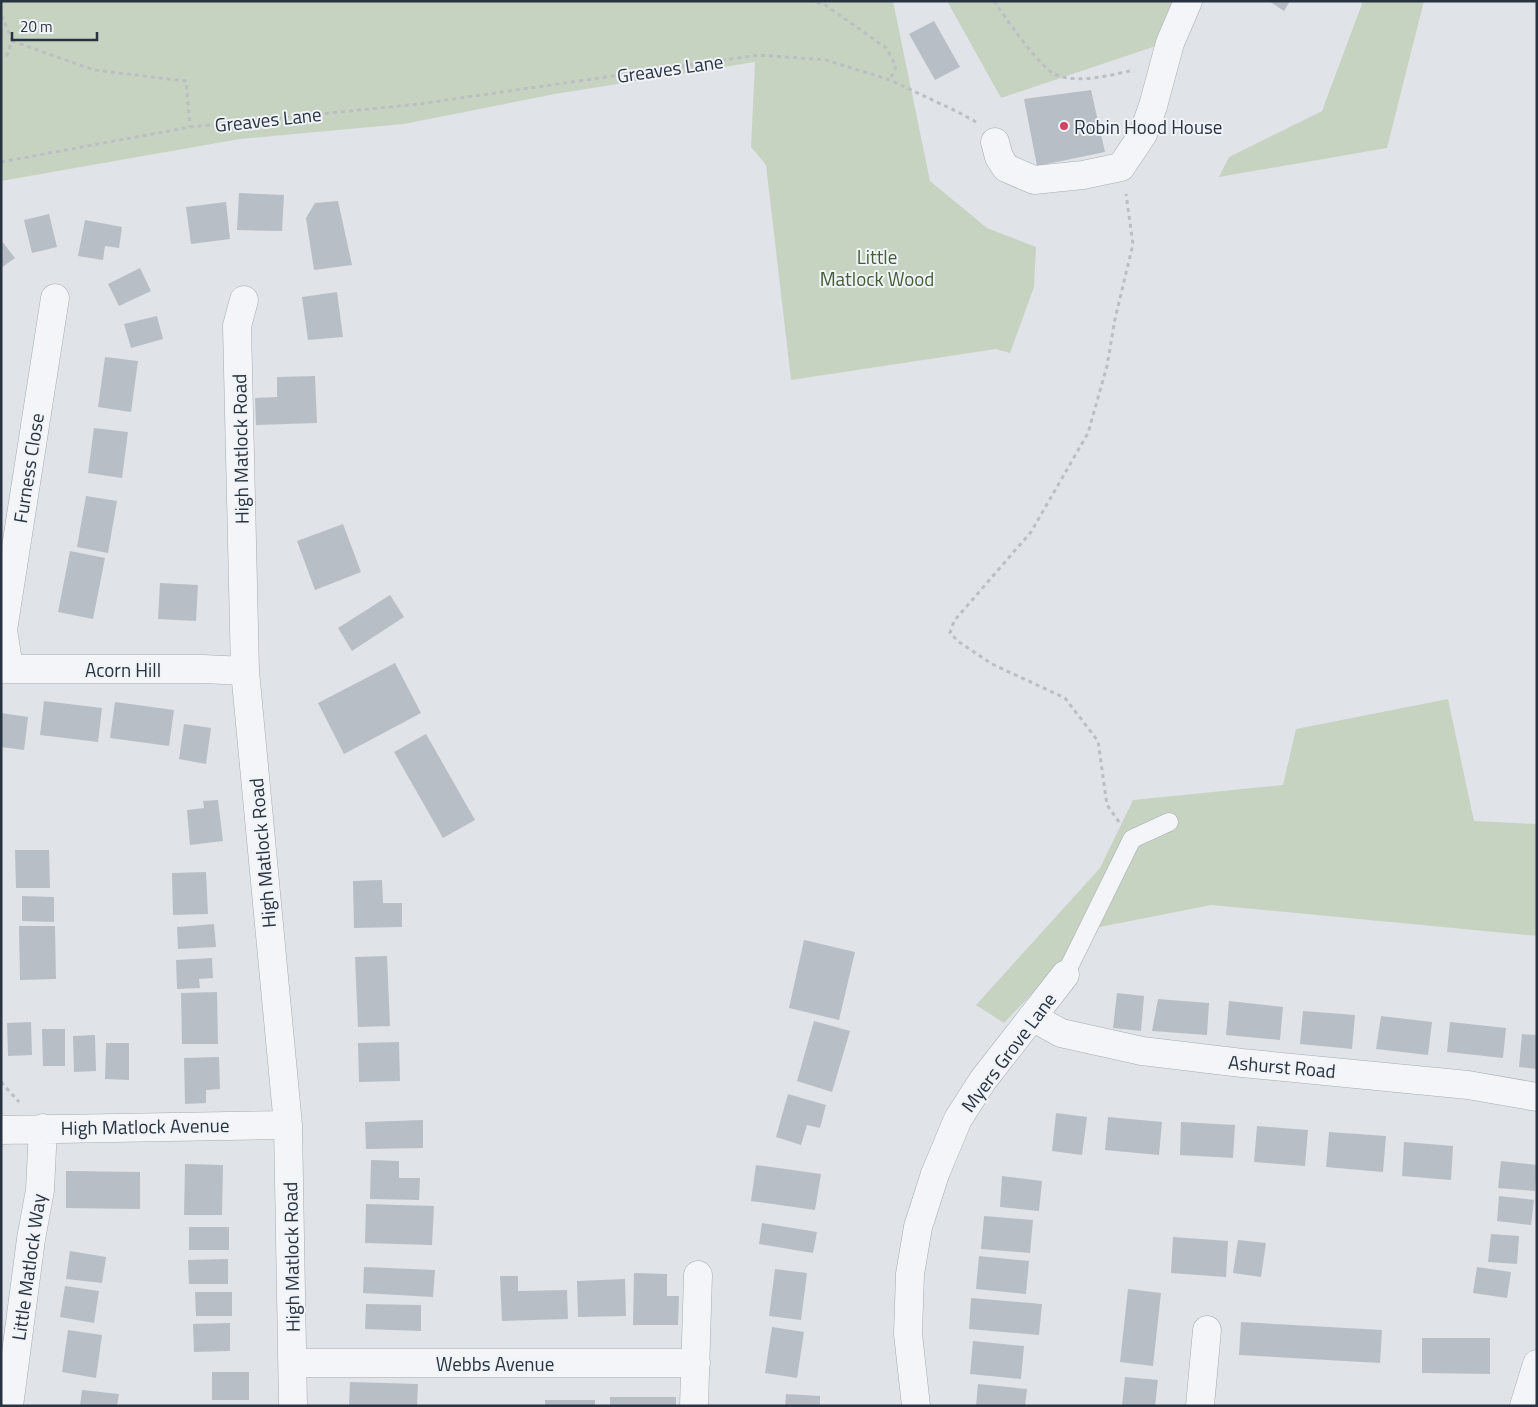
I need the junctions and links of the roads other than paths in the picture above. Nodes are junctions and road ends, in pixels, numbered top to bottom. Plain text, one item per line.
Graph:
1 (1188, 1) edge
2 (995, 142) road end
3 (55, 298) dead end
4 (244, 300) dead end
5 (5, 669) edge
6 (245, 671) junction
7 (1169, 822) dead end
8 (1066, 975) joint
9 (1032, 1017) junction
10 (1537, 1097) edge
11 (288, 1125) junction
12 (43, 1128) junction
13 (1, 1130) edge
14 (698, 1275) dead end
15 (1207, 1330) dead end
16 (293, 1363) junction
17 (696, 1363) junction
18 (1537, 1364) edge
19 (9, 1406) edge
20 (293, 1406) edge
21 (694, 1406) edge
22 (916, 1406) edge
23 (1200, 1406) edge
24 (1524, 1406) edge

1 - 2 street
3 - 5 street, Furness Close
4 - 6 street, High Matlock Road
5 - 6 street, Acorn Hill
6 - 11 street, High Matlock Road
7 - 8 lane, Myers Grove Lane
8 - 9 street, Myers Grove Lane
9 - 10 street, Ashurst Road
9 - 22 street, Myers Grove Lane
11 - 12 street, High Matlock Avenue
11 - 16 street, High Matlock Road
12 - 13 street, High Matlock Avenue
12 - 19 street, Little Matlock Way
14 - 17 street
15 - 23 street
16 - 17 street, Webbs Avenue
16 - 20 street, High Matlock Road
17 - 21 street
18 - 24 street

